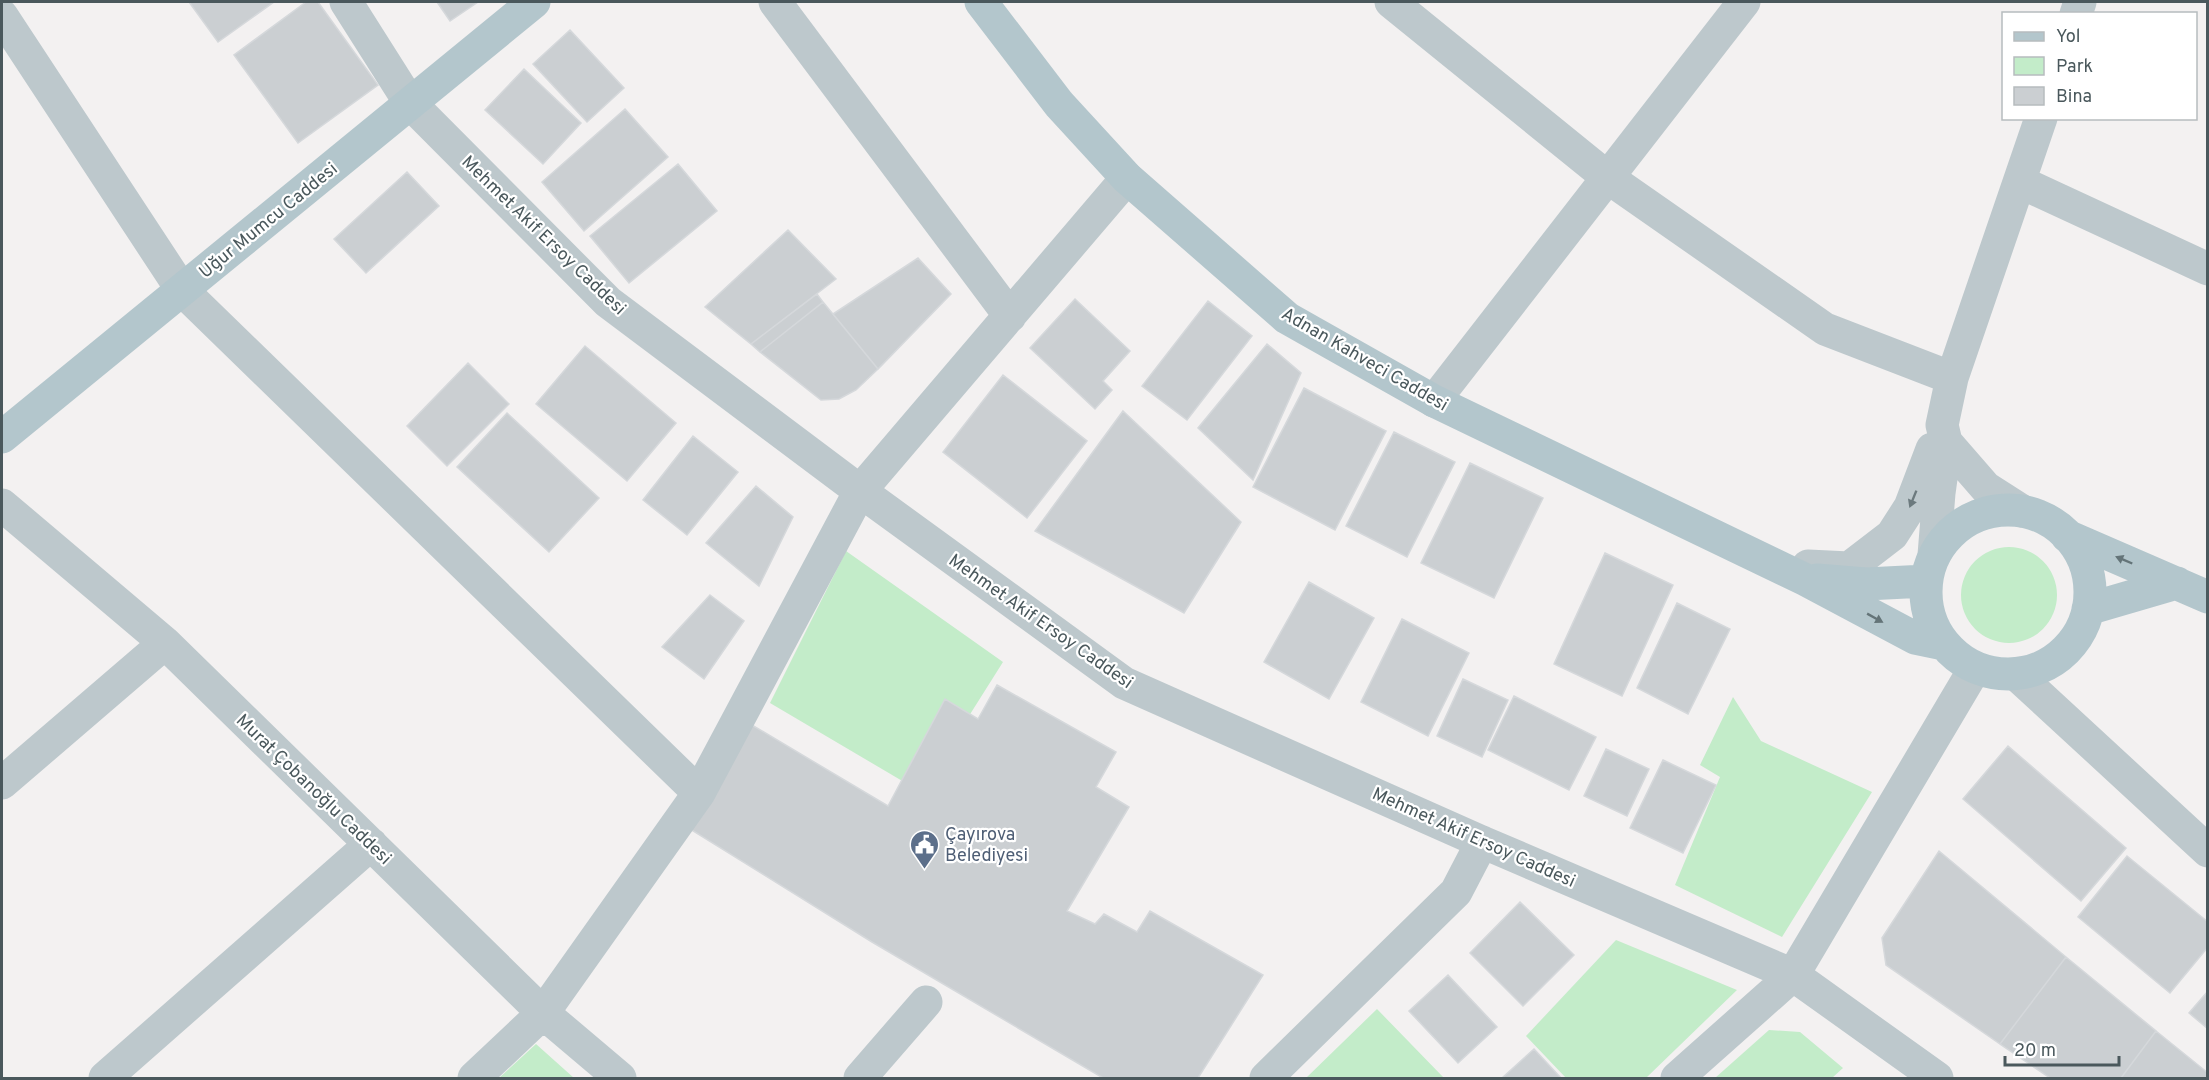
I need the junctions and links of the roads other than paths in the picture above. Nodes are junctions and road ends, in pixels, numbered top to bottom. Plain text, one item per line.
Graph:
1 (346, 2) edge
2 (534, 2) edge
3 (775, 2) edge
4 (981, 2) edge
5 (1391, 2) edge
6 (1744, 2) edge
7 (2, 16) edge
8 (410, 103) junction
9 (2040, 120) edge
10 (1606, 177) junction
11 (1127, 178) junction
12 (2020, 182) junction
13 (2208, 269) edge
14 (182, 290) junction
15 (1010, 316) junction
16 (1952, 378) junction
17 (1434, 401) junction
18 (1944, 433) junction
19 (2, 437) edge
20 (860, 491) junction
21 (2, 506) edge
22 (2022, 511) junction
23 (2067, 536) junction
24 (1758, 557) junction
25 (1930, 568) junction
26 (1806, 579) junction
27 (2177, 583) junction
28 (2208, 597) edge
29 (2088, 609) junction
30 (165, 644) junction
31 (1944, 644) junction
32 (1975, 668) junction
33 (2016, 674) junction
34 (2, 783) edge
35 (699, 793) junction
36 (1482, 842) junction
37 (370, 844) junction
38 (2208, 851) edge
39 (1792, 975) junction
40 (926, 1002) dead end
41 (543, 1013) junction
42 (105, 1078) edge
43 (474, 1078) edge
44 (620, 1078) edge
45 (860, 1078) edge
46 (1266, 1078) edge
47 (1677, 1078) edge
48 (1937, 1078) edge

1 - 8 street, Mehmet Akif Ersoy Caddesi
2 - 8 main road, Uğur Mumcu Caddesi
3 - 15 street
4 - 11 main road, Adnan Kahveci Caddesi
5 - 10 street
6 - 10 street
7 - 14 street
8 - 14 main road, Uğur Mumcu Caddesi
8 - 20 street, Mehmet Akif Ersoy Caddesi
9 - 12 street
10 - 16 street
10 - 17 street
11 - 15 street
11 - 17 main road, Adnan Kahveci Caddesi
12 - 13 street
12 - 16 street
14 - 19 main road, Uğur Mumcu Caddesi
14 - 35 street
15 - 20 street
16 - 18 street
17 - 24 main road, Adnan Kahveci Caddesi
18 - 22 street
18 -> 24 street
18 - 25 street
20 - 35 street
20 - 36 street, Mehmet Akif Ersoy Caddesi
21 - 30 street, Murat Çobanoğlu Caddesi
22 - 23 main road
22 - 25 main road
27 -> 23 main road
23 - 29 main road
24 - 26 main road, Adnan Kahveci Caddesi
25 - 26 main road, Adnan Kahveci Caddesi
25 - 31 main road
26 -> 31 main road, Adnan Kahveci Caddesi
27 - 28 main road
27 - 29 main road
29 - 33 main road
30 - 34 street
30 - 37 street, Murat Çobanoğlu Caddesi
31 - 32 main road
32 - 33 main road
32 - 39 street
33 - 38 street
35 - 41 street
36 - 39 street, Mehmet Akif Ersoy Caddesi
36 - 46 street
37 - 41 street, Murat Çobanoğlu Caddesi
37 - 42 street
39 - 47 street
39 - 48 street, Mehmet Akif Ersoy Caddesi
40 - 45 street
41 - 43 street
41 - 44 street, Murat Çobanoğlu Caddesi

